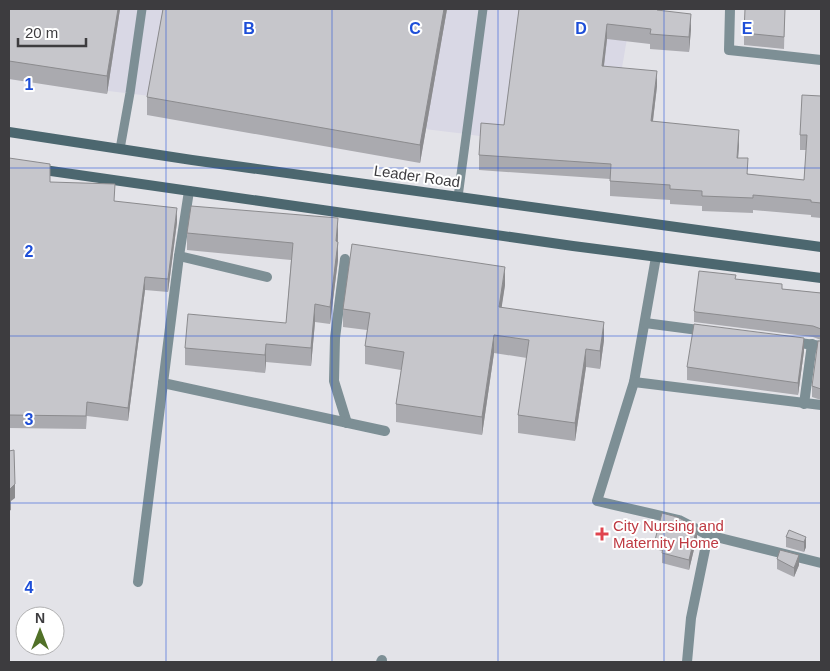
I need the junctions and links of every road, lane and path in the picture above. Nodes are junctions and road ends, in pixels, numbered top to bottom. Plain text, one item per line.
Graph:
1 (142, 9) edge
2 (483, 9) edge
3 (730, 9) edge
4 (821, 60) edge
5 (9, 132) edge
6 (120, 149) junction
7 (28, 168) edge
8 (189, 191) junction
9 (458, 197) junction
10 (821, 247) edge
11 (179, 256) junction
12 (656, 257) junction
13 (345, 259) dead end
14 (267, 276) dead end
15 (821, 278) edge
16 (645, 323) junction
17 (714, 332) edge
18 (782, 340) edge
19 (817, 345) edge
20 (634, 382) junction
21 (163, 383) junction
22 (804, 404) junction
23 (821, 405) edge
24 (347, 423) junction
25 (385, 431) dead end
26 (708, 534) junction
27 (821, 563) edge
28 (138, 582) dead end
29 (687, 662) edge

1 - 6 lane
2 - 9 lane
3 - 4 street
5 - 6 main road, Leader Road
6 - 9 main road, Leader Road
7 - 8 main road
8 - 11 street
8 - 12 main road
9 - 10 main road, Leader Road
11 - 14 street
11 - 21 street
12 - 15 main road
12 - 16 street
13 - 24 street
16 - 17 street
16 - 20 street
18 - 19 street
19 - 22 street
20 - 22 street
20 - 26 street
21 - 24 street
21 - 28 street
22 - 23 street
24 - 25 street
26 - 27 street
26 - 29 street

